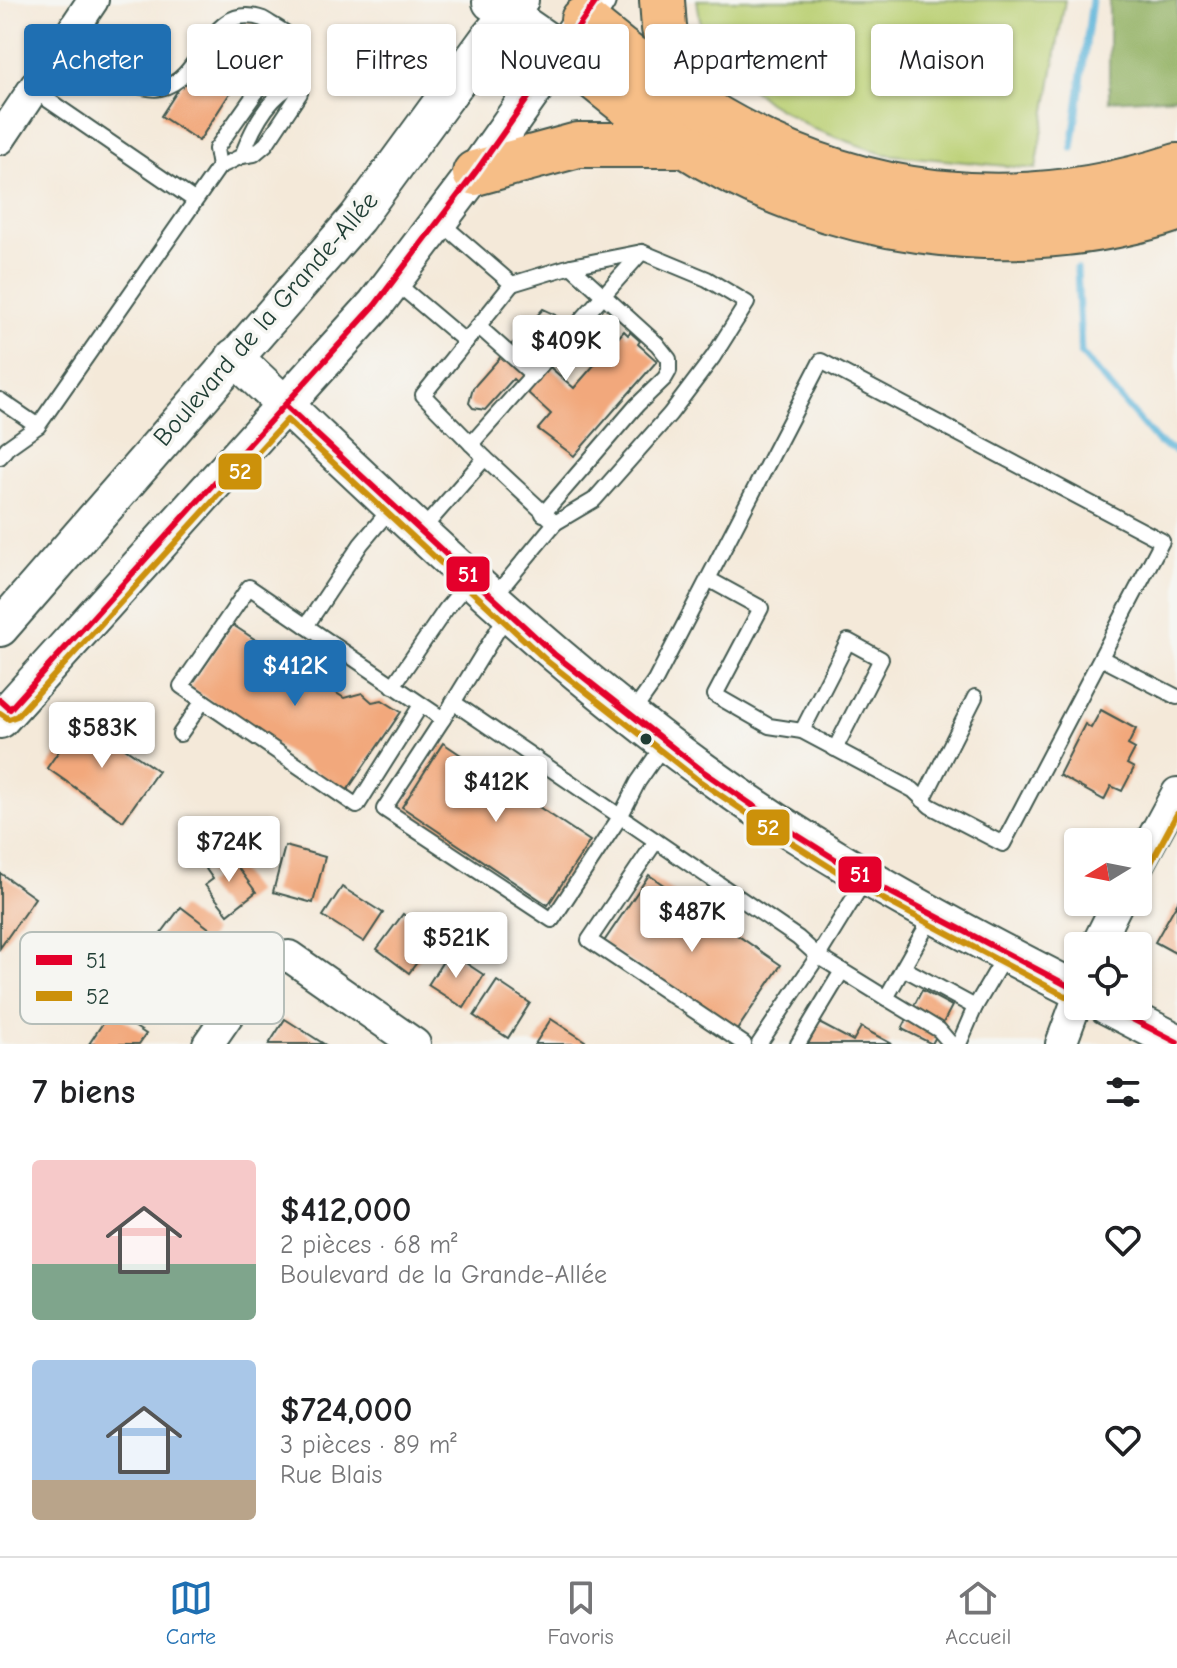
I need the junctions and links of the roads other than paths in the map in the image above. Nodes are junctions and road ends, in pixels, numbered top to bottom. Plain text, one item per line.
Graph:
1 (93, 0) edge
2 (662, 0) edge
3 (506, 5) edge
4 (577, 18) edge
5 (77, 24) edge
6 (664, 24) edge
7 (645, 69) edge
8 (171, 84) edge
9 (28, 96) edge
10 (42, 96) edge
11 (254, 96) edge
12 (682, 96) edge
13 (0, 139) edge
14 (684, 145) junction
15 (1177, 166) edge
16 (219, 167) junction
17 (475, 173) junction
18 (194, 200) junction
19 (1177, 209) edge
20 (439, 221) junction
21 (642, 252) junction
22 (571, 266) junction
23 (393, 281) junction
24 (512, 284) junction
25 (602, 296) junction
26 (478, 326) junction
27 (466, 342) junction
28 (234, 357) junction
29 (533, 375) junction
30 (0, 400) edge
31 (286, 406) junction
32 (38, 426) junction
33 (471, 444) junction
34 (0, 457) edge
35 (485, 458) junction
36 (393, 505) junction
37 (549, 519) junction
38 (421, 531) junction
39 (708, 579) junction
40 (491, 596) junction
41 (306, 626) junction
42 (0, 628) edge
43 (1101, 658) junction
44 (393, 686) junction
45 (975, 697) dead end
46 (1177, 697) edge
47 (203, 701) junction
48 (453, 702) junction
49 (421, 705) junction
50 (3, 710) edge
51 (630, 716) junction
52 (443, 719) junction
53 (802, 731) junction
54 (180, 734) dead end
55 (665, 742) junction
56 (835, 749) junction
57 (1177, 793) edge
58 (923, 800) junction
59 (620, 817) junction
60 (1152, 839) edge
61 (656, 841) junction
62 (866, 878) junction
63 (933, 915) junction
64 (1006, 954) junction
65 (818, 956) junction
66 (284, 957) edge
67 (903, 968) junction
68 (842, 971) junction
69 (1064, 984) edge
70 (886, 998) junction
71 (975, 1007) junction
72 (1070, 1020) edge
73 (1134, 1020) edge
74 (222, 1024) edge
75 (1177, 1042) edge
76 (208, 1044) edge
77 (415, 1044) edge
78 (744, 1044) edge
79 (759, 1044) edge
80 (798, 1044) edge
81 (951, 1044) edge
82 (959, 1044) edge
83 (1061, 1044) edge

1 - 5 street
2 - 6 highway
3 - 4 street
3 - 28 street, Boulevard de la Grande-Allée
4 - 7 highway
4 - 14 highway
4 - 17 street
8 - 16 lane
9 - 13 street
10 - 18 lane
11 - 16 lane
12 - 15 highway
14 - 17 highway
14 - 19 highway
16 - 18 lane
17 - 20 street
18 - 32 lane
20 - 23 street
20 - 24 lane
21 - 22 lane
21 - 25 lane
21 - 37 lane
22 - 24 lane
22 - 25 lane
23 - 27 lane
23 - 31 street
24 - 26 lane
25 - 29 lane
25 - 37 lane
26 - 27 lane
26 - 29 lane
27 - 33 lane
28 - 31 street
28 - 42 street, Boulevard de la Grande-Allée
29 - 33 lane
30 - 32 lane
31 - 36 street
31 - 50 street
32 - 34 lane
33 - 35 lane
35 - 37 lane
35 - 38 lane
36 - 38 street
36 - 41 lane
37 - 40 lane
38 - 40 street
39 - 43 lane
39 - 51 lane
39 - 53 lane
40 - 44 lane
40 - 48 lane
40 - 51 street
41 - 44 lane
41 - 47 lane
43 - 46 lane
43 - 58 lane
44 - 49 lane
45 - 58 lane
47 - 49 lane
47 - 54 lane
48 - 52 lane
48 - 59 lane
49 - 52 lane
51 - 55 street
52 - 59 lane
53 - 56 lane
53 - 56 lane
55 - 59 lane
55 - 62 street
56 - 58 lane
57 - 60 street
59 - 61 lane
61 - 65 lane
61 - 78 lane
62 - 63 street
62 - 65 lane
63 - 64 street
63 - 67 lane
64 - 69 street
64 - 71 lane
65 - 68 lane
65 - 79 lane
66 - 77 street
67 - 70 lane
67 - 71 lane
68 - 70 lane
68 - 80 lane
70 - 81 lane
71 - 82 lane
72 - 83 street
73 - 75 street
74 - 76 street

